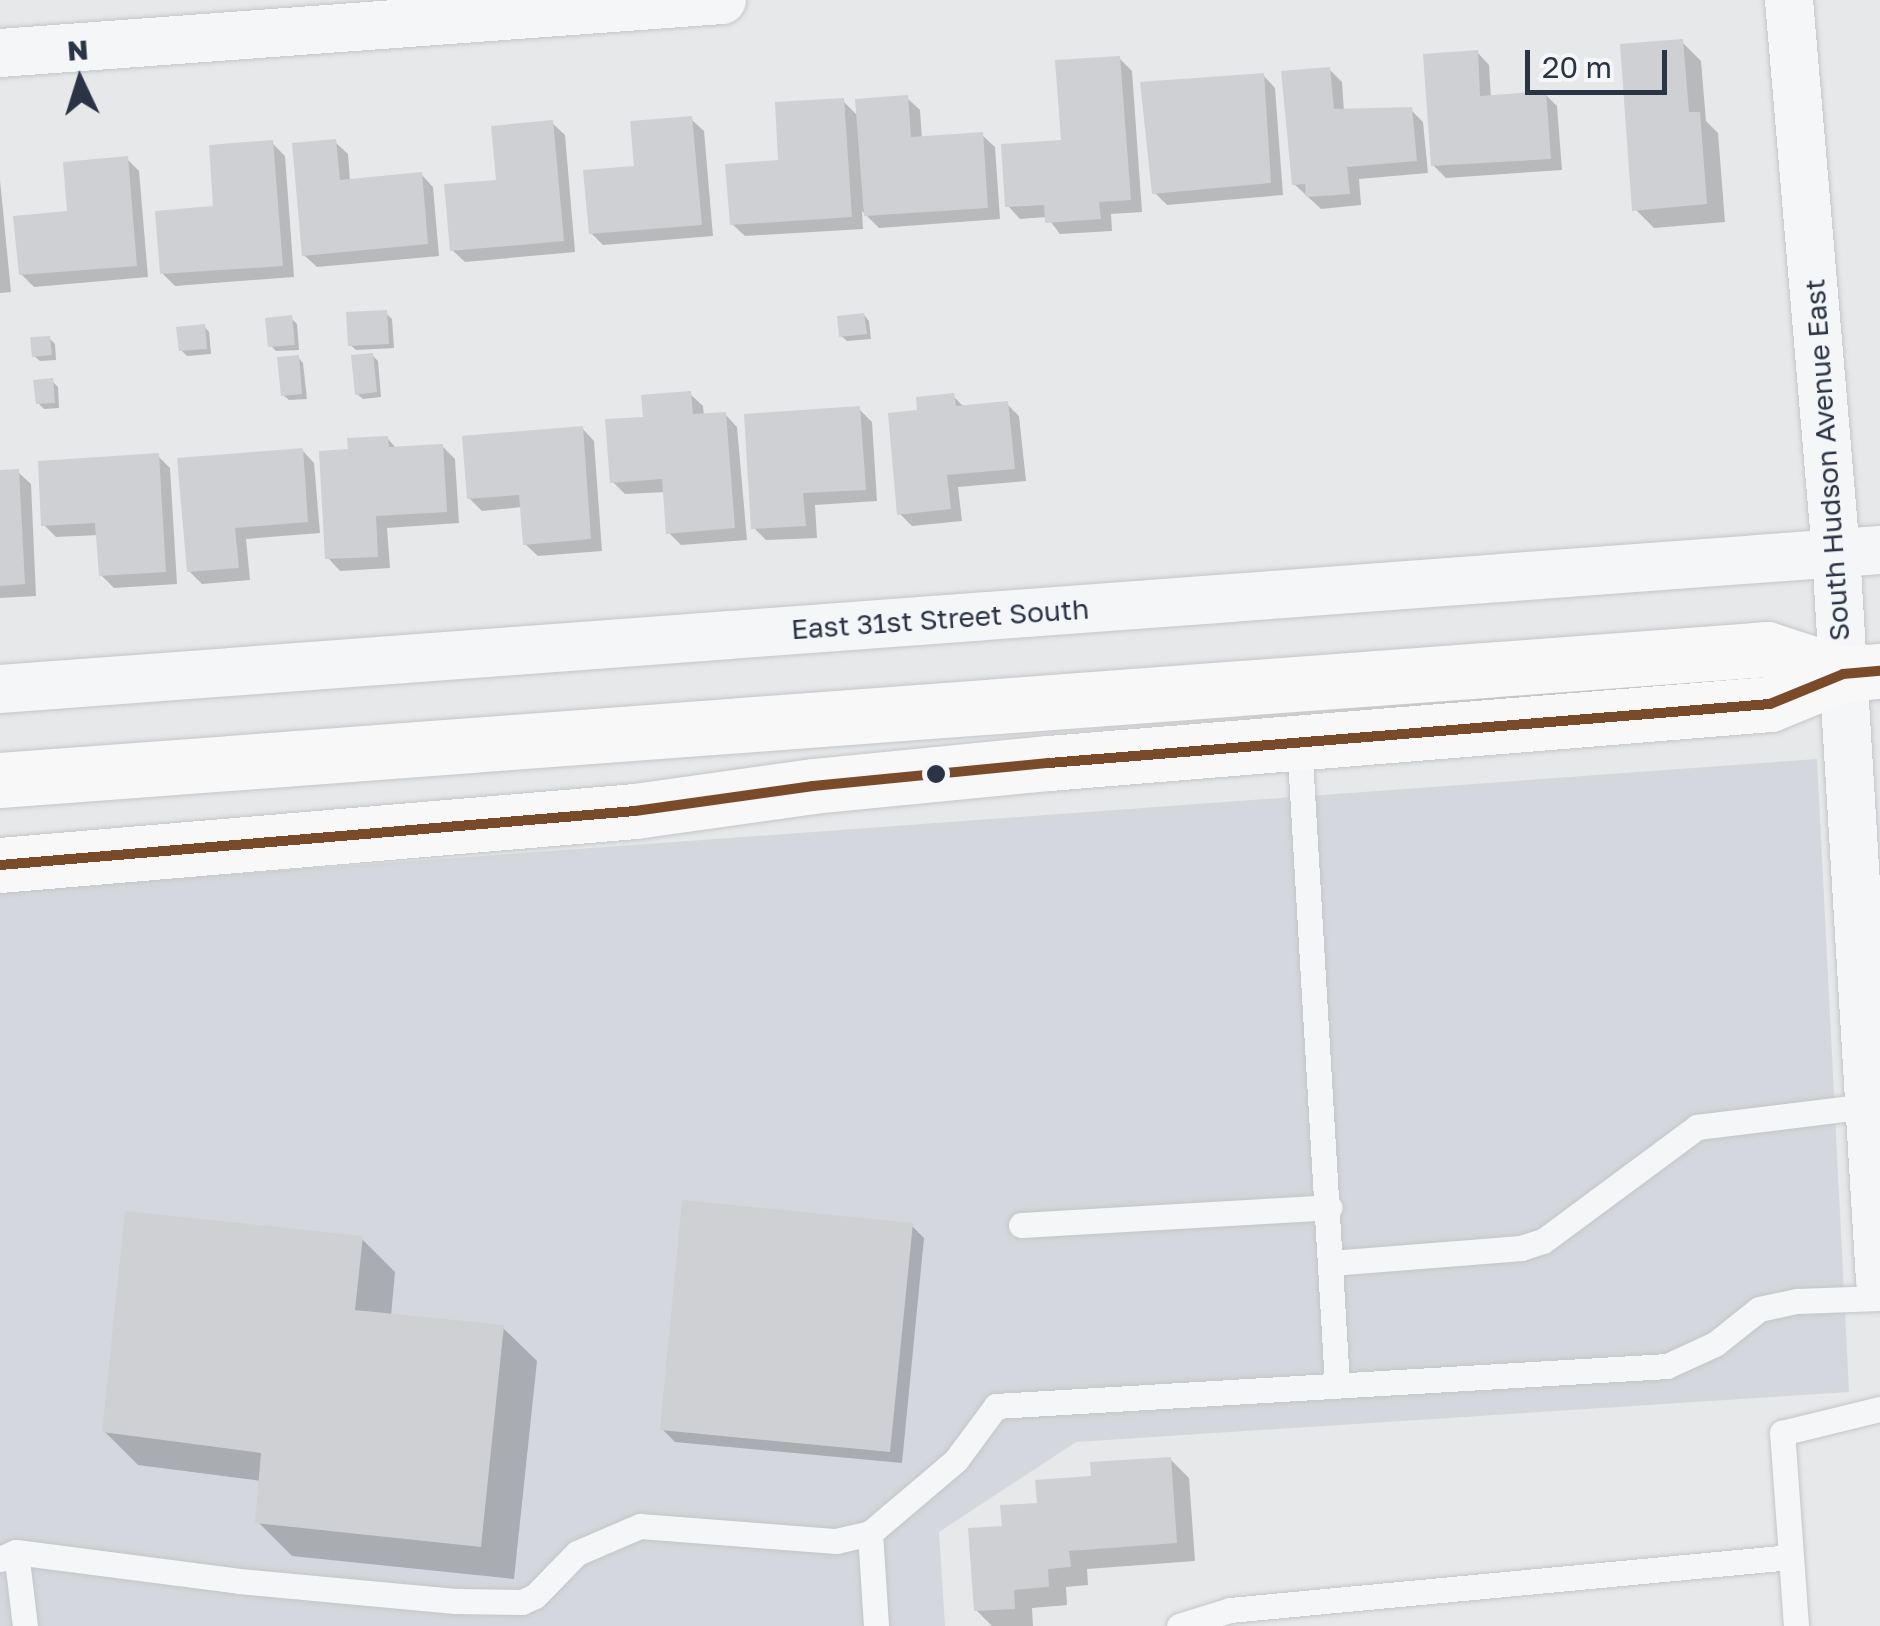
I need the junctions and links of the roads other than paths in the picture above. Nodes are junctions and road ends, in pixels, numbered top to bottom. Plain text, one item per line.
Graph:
1 (722, 0) edge
2 (1788, 0) edge
3 (0, 54) edge
4 (1858, 551) edge
5 (1862, 673) edge
6 (0, 688) edge
7 (1300, 741) junction
8 (0, 780) edge
9 (0, 865) edge
10 (1868, 1106) junction
11 (1329, 1207) junction
12 (1022, 1224) dead end
13 (1332, 1264) junction
14 (1880, 1280) edge
15 (1880, 1298) edge
16 (1338, 1385) junction
17 (1880, 1409) edge
18 (870, 1532) junction
19 (8, 1556) edge
20 (1791, 1557) junction
21 (456, 1614) edge
22 (25, 1626) edge
23 (876, 1626) edge
24 (1179, 1626) edge
25 (1796, 1626) edge

1 - 3 street
2 - 4 street, South Hudson Avenue East
4 - 5 street, South Hudson Avenue East
4 - 6 street, East 31st Street South
5 - 7 main road
5 - 8 main road
5 - 10 street, South Hudson Avenue East
7 - 9 main road
7 - 11 lane
10 - 13 lane
10 - 14 street, South Hudson Avenue East
11 - 12 lane
11 - 13 lane
13 - 16 lane
15 - 16 lane
16 - 18 lane
17 - 20 lane
18 - 21 lane
18 - 23 lane
19 - 21 lane
19 - 22 lane
20 - 24 lane
20 - 25 lane

